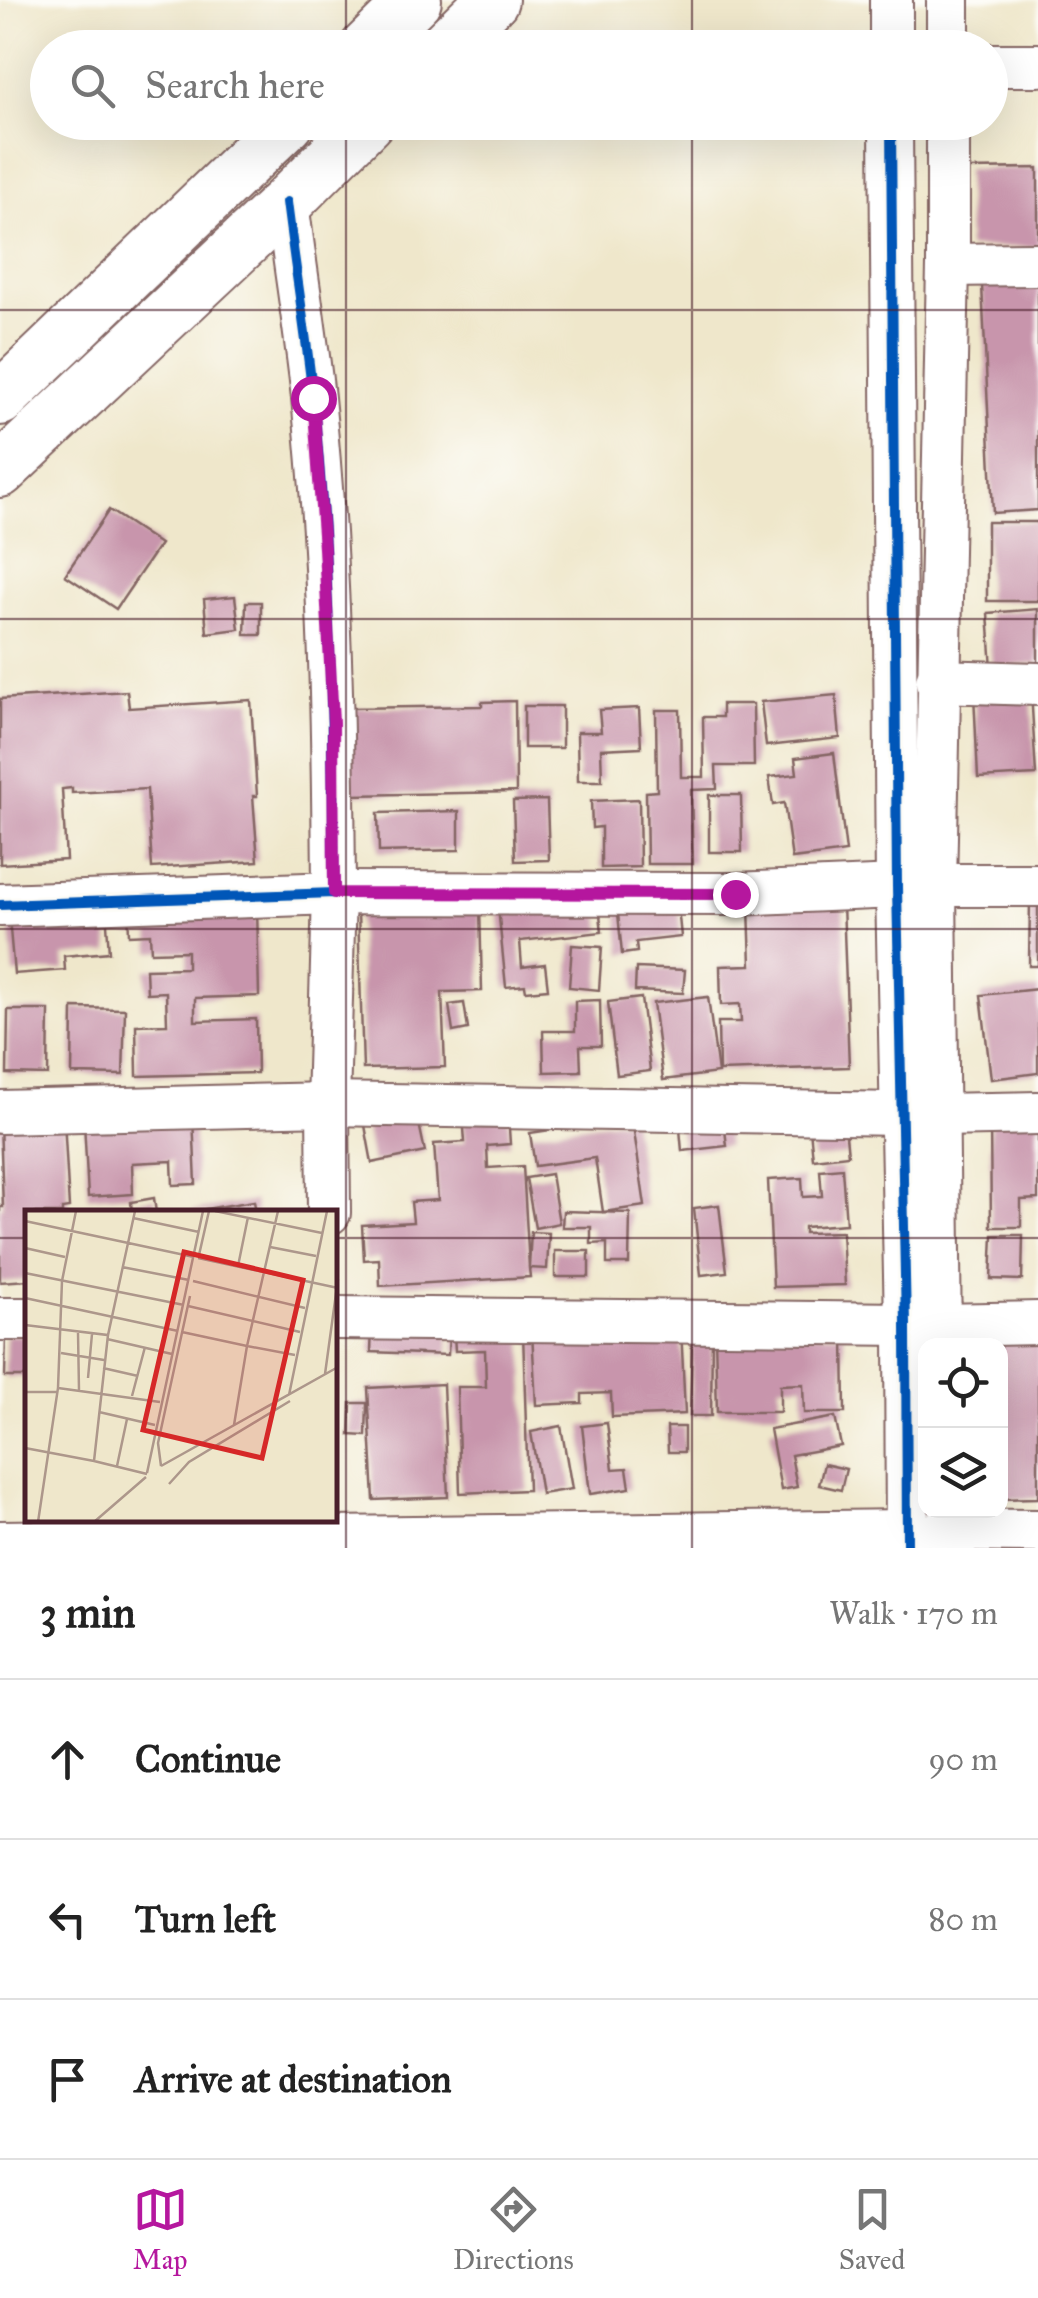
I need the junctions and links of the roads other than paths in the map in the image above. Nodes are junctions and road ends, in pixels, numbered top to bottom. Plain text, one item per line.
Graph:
1 (415, 0) edge
2 (492, 0) edge
3 (890, 0) edge
4 (948, 0) edge
5 (384, 30) edge
6 (462, 30) edge
7 (891, 30) edge
8 (948, 30) edge
9 (1038, 65) edge
10 (1008, 66) edge
11 (269, 140) edge
12 (350, 140) edge
13 (893, 140) edge
14 (948, 140) edge
15 (287, 202) junction
16 (1038, 264) edge
17 (948, 265) junction
18 (0, 399) edge
19 (0, 471) edge
20 (938, 681) junction
21 (1038, 684) edge
22 (1038, 884) edge
23 (916, 886) junction
24 (334, 893) junction
25 (0, 905) edge
26 (328, 1104) junction
27 (0, 1112) edge
28 (1038, 1113) edge
29 (920, 1114) junction
30 (329, 1210) edge
31 (338, 1318) edge
32 (1038, 1323) edge
33 (928, 1331) edge
34 (1038, 1531) edge
35 (928, 1534) edge
36 (324, 1536) edge
37 (0, 1542) edge
38 (564, 1542) edge

1 - 5 main road
2 - 6 main road
3 - 7 street
4 - 8 street
9 - 10 street
11 - 18 main road
12 - 15 main road
13 - 23 street
14 - 17 street
15 - 19 main road
15 - 24 street
16 - 17 street
17 - 20 street
20 - 21 street
20 - 23 street
22 - 23 street
23 - 24 street
23 - 29 street
24 - 25 street
24 - 26 street
26 - 27 street
26 - 29 street
26 - 30 street
28 - 29 street
29 - 33 street
31 - 33 street
32 - 33 street
33 - 35 street
34 - 35 street
35 - 38 street
36 - 37 street
36 - 38 street

